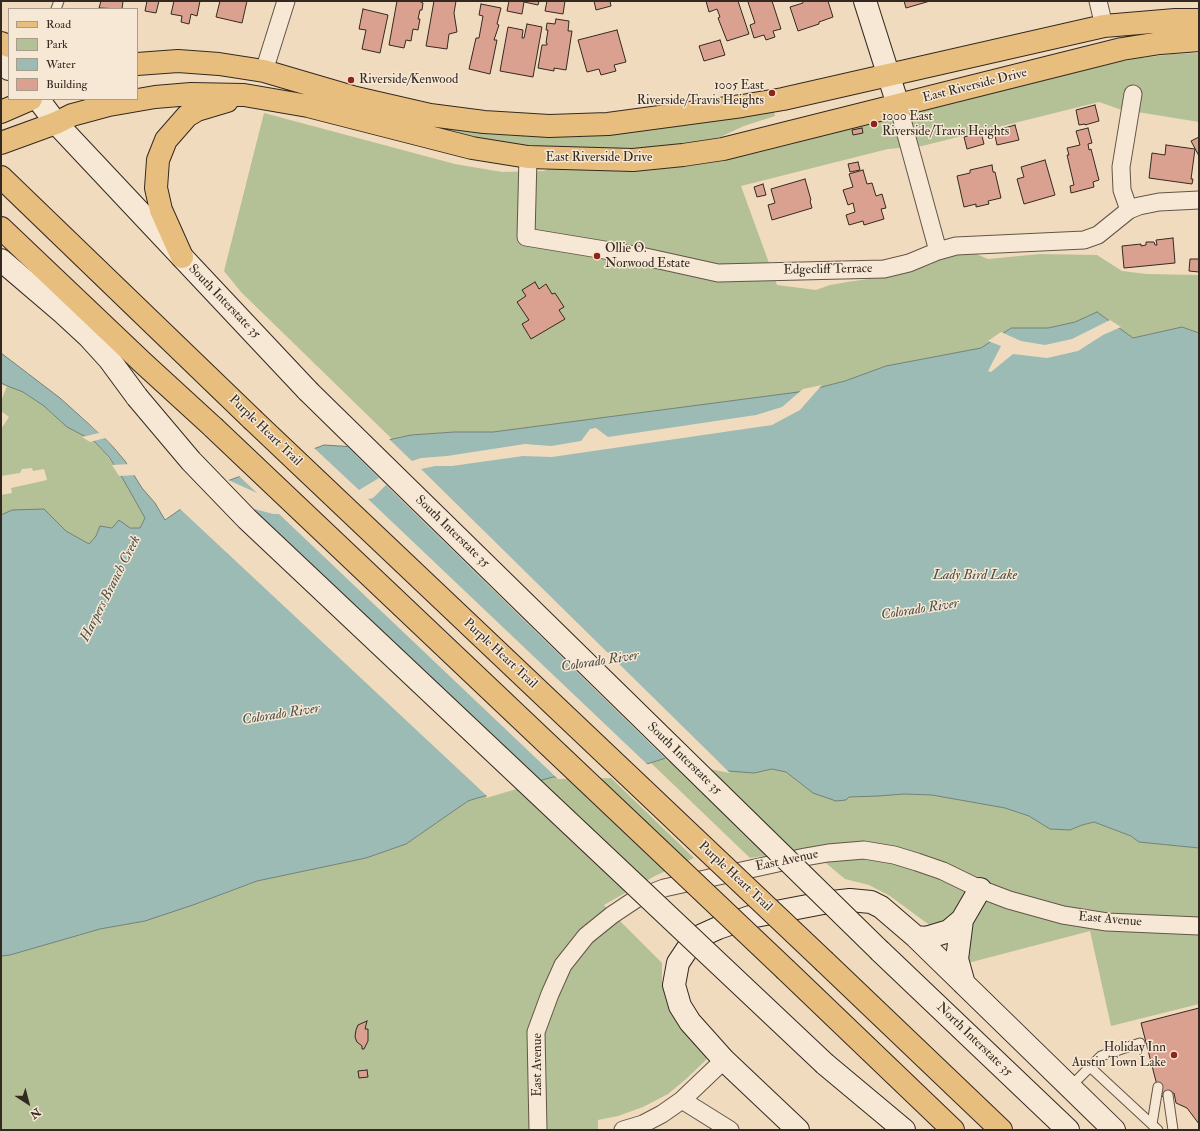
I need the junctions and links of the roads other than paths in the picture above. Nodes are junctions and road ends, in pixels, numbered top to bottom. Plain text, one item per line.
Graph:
1 (286, 1) edge
2 (865, 1) edge
3 (1098, 1) edge
4 (1199, 20) edge
5 (1104, 26) junction
6 (1199, 40) edge
7 (138, 64) edge
8 (264, 71) junction
9 (888, 75) junction
10 (1133, 94) dead end
11 (244, 95) junction
12 (138, 100) edge
13 (138, 100) edge
14 (22, 104) edge
15 (898, 105) junction
16 (56, 123) junction
17 (1, 143) edge
18 (528, 157) junction
19 (1, 177) edge
20 (1199, 200) edge
21 (1129, 210) junction
22 (1, 228) edge
23 (938, 251) junction
24 (182, 257) junction
25 (1, 260) edge
26 (980, 889) junction
27 (962, 920) junction
28 (1199, 926) edge
29 (916, 937) junction
30 (880, 951) joint
31 (964, 984) junction
32 (1140, 1043) dead end
33 (724, 1060) junction
34 (1090, 1067) junction
35 (1158, 1086) dead end
36 (1070, 1087) junction
37 (1168, 1094) dead end
38 (682, 1100) junction
39 (1155, 1127) edge
40 (538, 1130) edge
41 (624, 1130) edge
42 (730, 1130) edge
43 (798, 1130) edge
44 (904, 1130) edge
45 (953, 1130) edge
46 (1001, 1130) edge
47 (1068, 1130) edge
48 (1114, 1130) edge
49 (1173, 1130) edge

1 - 8 street
2 - 9 main road
3 - 5 street
4 - 5 main road
5 - 9 main road
6 - 15 main road, East Riverside Drive
7 - 8 main road
8 - 9 main road
9 - 15 main road
10 - 21 street
11 - 13 main road, East Riverside Drive
11 - 18 main road, East Riverside Drive
11 - 24 main road
12 - 16 main road, East Riverside Drive
14 - 16 main road, South Interstate 35
15 - 18 main road, East Riverside Drive
15 - 23 street
16 - 17 main road, East Riverside Drive
16 - 24 main road, South Interstate 35
18 - 23 street, Edgecliff Terrace
19 - 46 main road, Purple Heart Trail, bridge
20 - 21 street, Edgecliff Terrace
21 - 23 street, Edgecliff Terrace
22 - 45 main road, bridge
24 - 30 main road, South Interstate 35, bridge
25 - 44 main road, bridge
26 - 27 main road
26 - 28 street, East Avenue
26 - 40 street, East Avenue
27 - 29 main road
27 - 31 main road
29 - 31 main road
29 - 33 main road
30 - 47 main road, North Interstate 35
31 - 36 main road
32 - 34 lane
33 - 38 street
33 - 43 main road
34 - 36 lane
34 - 39 lane
35 - 39 lane
36 - 48 main road
37 - 49 lane
38 - 41 street
38 - 42 street

